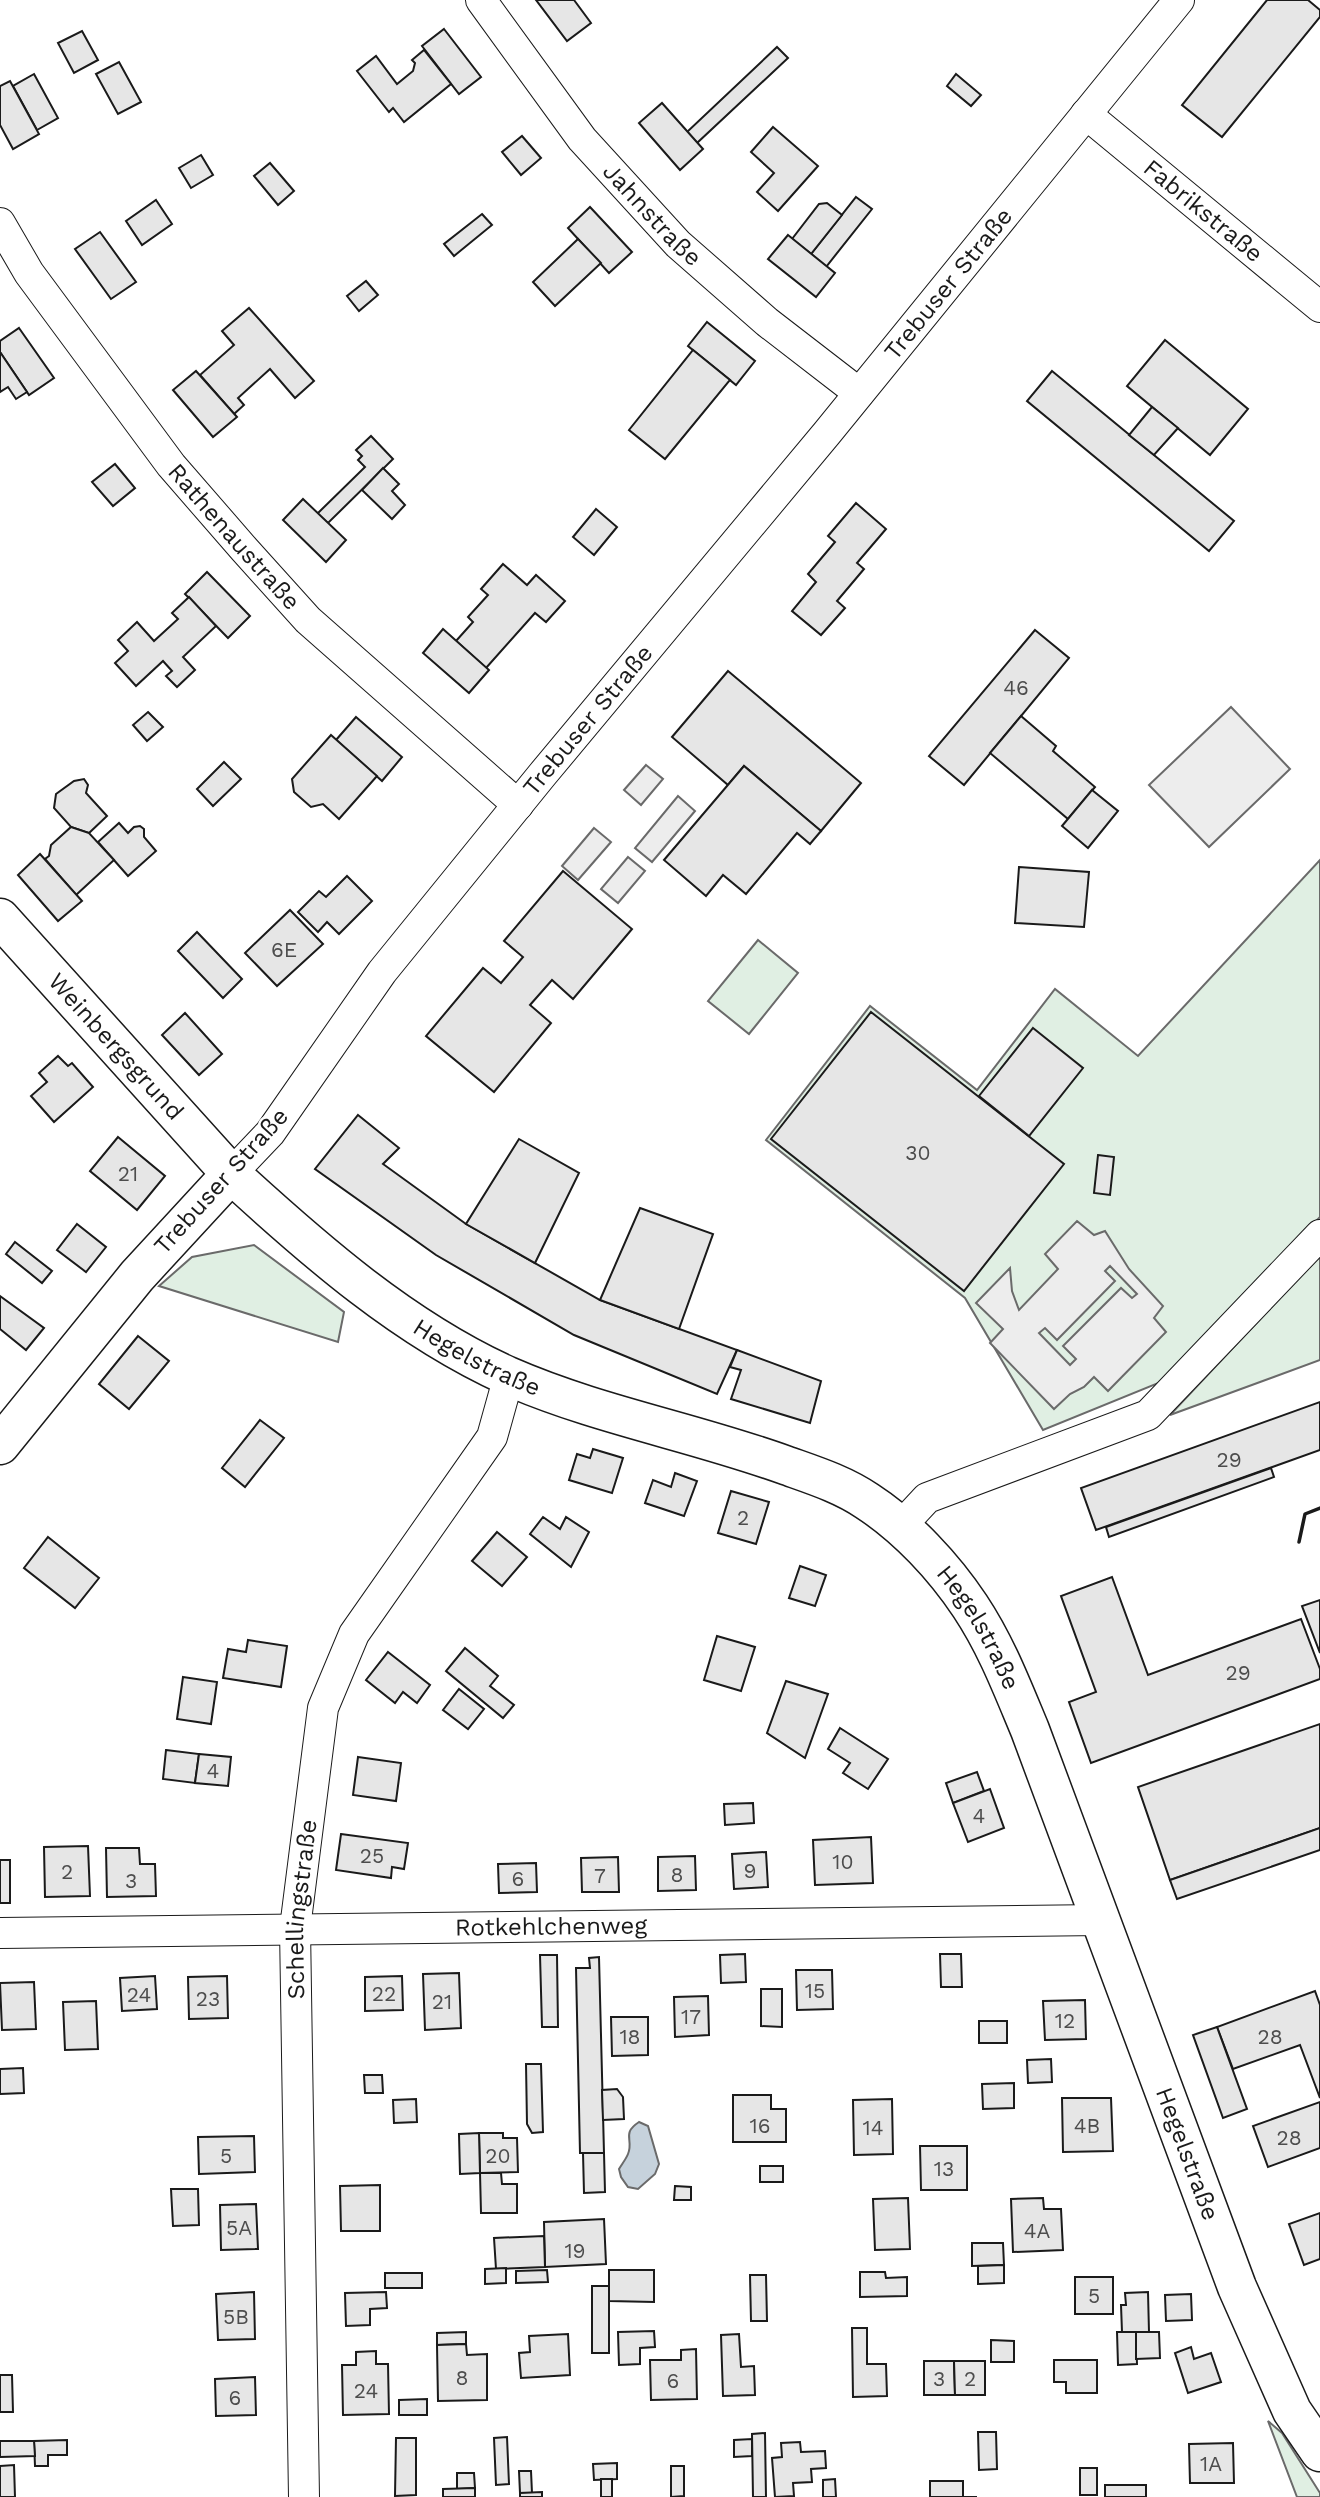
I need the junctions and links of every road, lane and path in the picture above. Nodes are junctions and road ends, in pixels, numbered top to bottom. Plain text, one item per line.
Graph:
1 (481, 0) edge
2 (1179, 0) edge
3 (1086, 114) junction
4 (0, 223) edge
5 (1320, 307) edge
6 (859, 393) junction
7 (518, 805) junction
8 (0, 918) edge
9 (231, 1174) junction
10 (1320, 1235) edge
11 (509, 1376) junction
12 (0, 1445) edge
13 (900, 1527) junction
14 (1102, 1920) junction
15 (295, 1928) junction
16 (0, 1933) edge
17 (1320, 2452) edge
18 (304, 2497) edge

1 - 6 street, Jahnstraße
2 - 3 street, Trebuser Straße
3 - 5 street, Fabrikstraße
3 - 6 street, Trebuser Straße
4 - 7 street, Rathenaustraße
6 - 7 street, Trebuser Straße
7 - 9 street, Trebuser Straße
8 - 9 main road, Weinbergsgrund
9 - 11 main road, Hegelstraße
9 - 12 main road, Trebuser Straße
10 - 13 street
11 - 13 main road, Hegelstraße
11 - 15 street, Schellingstraße
13 - 14 main road, Hegelstraße
14 - 15 street, Rotkehlchenweg
14 - 17 main road, Hegelstraße
15 - 16 street, Rotkehlchenweg
15 - 18 street, Schellingstraße

